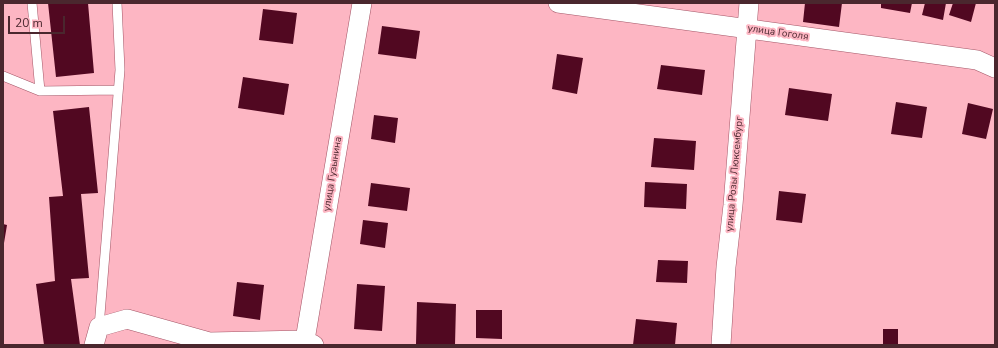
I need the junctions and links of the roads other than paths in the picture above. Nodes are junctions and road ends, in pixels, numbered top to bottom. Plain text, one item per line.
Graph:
1 (32, 3) edge
2 (117, 3) edge
3 (362, 3) edge
4 (558, 3) edge
5 (749, 3) edge
6 (748, 29) junction
7 (995, 68) edge
8 (3, 76) edge
9 (118, 90) junction
10 (40, 91) junction
11 (96, 336) edge
12 (308, 343) edge
13 (721, 345) edge

1 - 10 lane
2 - 9 lane
3 - 12 street, улица Гузынина
4 - 6 street, улица Гоголя
5 - 6 street, улица Розы Люксембург
6 - 7 street, улица Гоголя
6 - 13 street, улица Розы Люксембург
8 - 10 lane
9 - 10 lane
9 - 11 lane
11 - 12 street

